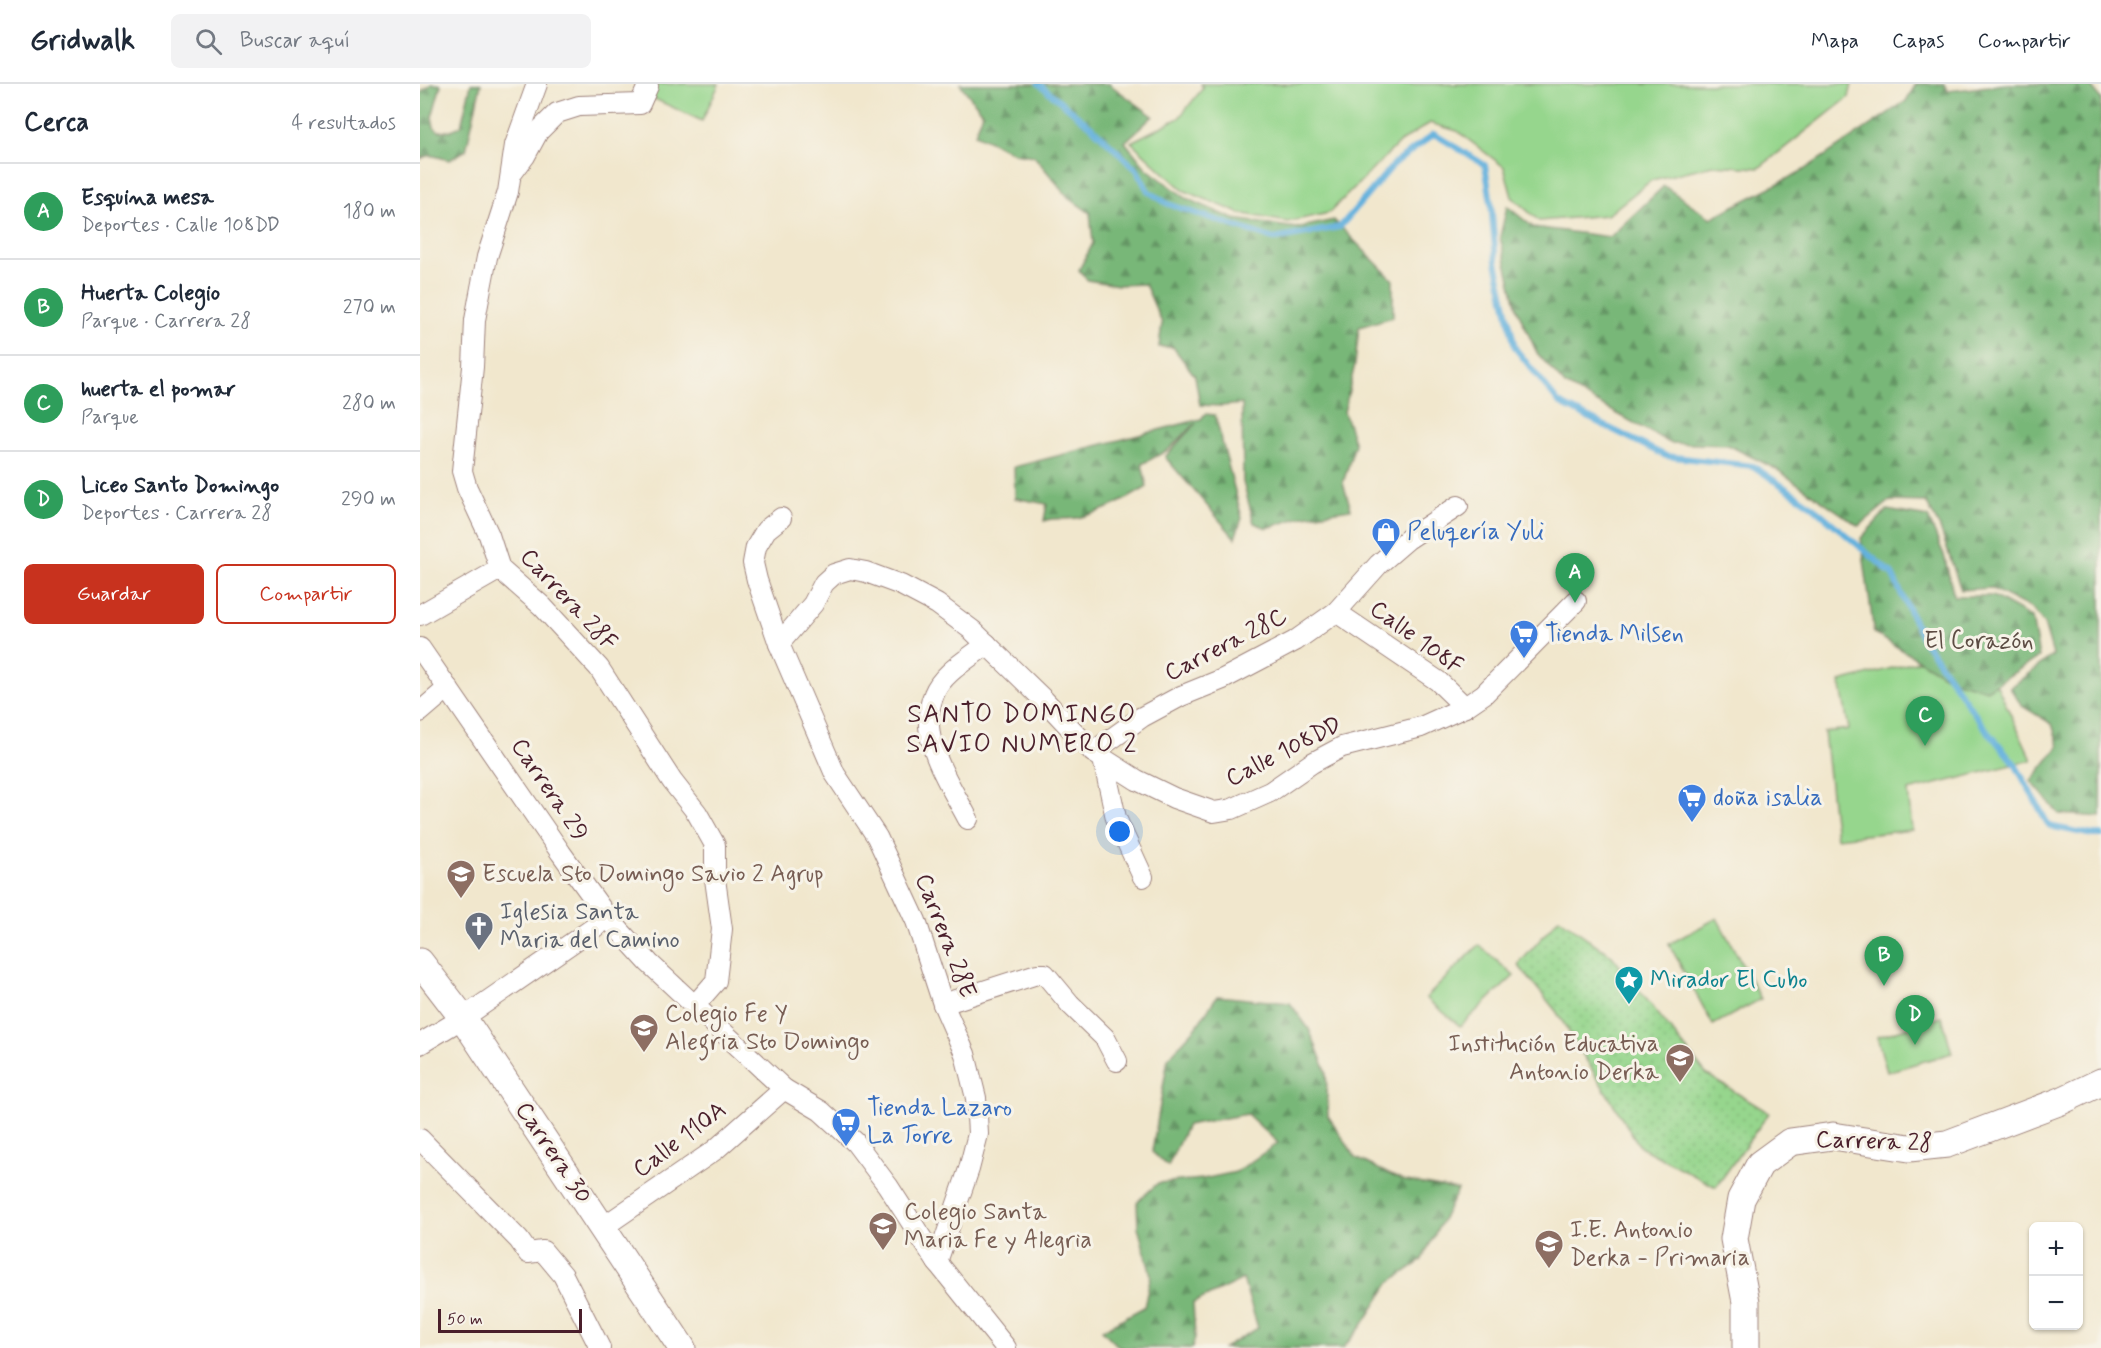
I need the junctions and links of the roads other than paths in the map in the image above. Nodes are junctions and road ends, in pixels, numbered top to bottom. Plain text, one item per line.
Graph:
1 (537, 84) edge
2 (646, 84) edge
3 (511, 174) junction
4 (1458, 506) dead end
5 (781, 518) dead end
6 (500, 569) junction
7 (1576, 600) dead end
8 (1335, 612) junction
9 (420, 615) edge
10 (779, 644) junction
11 (987, 644) junction
12 (420, 648) edge
13 (448, 688) junction
14 (1465, 707) junction
15 (420, 712) edge
16 (1098, 755) junction
17 (968, 819) dead end
18 (1143, 877) dead end
19 (608, 918) junction
20 (420, 962) edge
21 (943, 1004) junction
22 (695, 1005) junction
23 (463, 1018) junction
24 (420, 1044) edge
25 (1118, 1061) dead end
26 (2101, 1082) edge
27 (784, 1089) junction
28 (420, 1139) edge
29 (603, 1227) junction
30 (937, 1262) junction
31 (600, 1348) edge
32 (682, 1348) edge
33 (1006, 1348) edge
34 (1746, 1348) edge

1 - 3 street, Carrera 28F
2 - 3 street
3 - 6 street, Carrera 28F
4 - 8 street, Carrera 28C
5 - 10 street, Carrera 28E
6 - 9 street
6 - 22 street, Carrera 28F
7 - 14 street, Calle 108DD
8 - 14 street, Calle 108F
8 - 16 street, Carrera 28C
10 - 11 street, Calle 108DD
10 - 21 street, Carrera 28E
11 - 16 street, Calle 108DD
11 - 17 street
12 - 13 street, Carrera 29
13 - 15 street
13 - 19 street, Carrera 29
14 - 16 street, Calle 108DD
16 - 18 street
19 - 22 street, Carrera 29
19 - 23 street
20 - 23 street, Carrera 30
21 - 25 street
21 - 30 street, Carrera 28E
22 - 27 street, Carrera 29
23 - 24 street
23 - 29 street, Carrera 30
26 - 34 street, Carrera 28
27 - 29 street, Calle 110A
27 - 30 street, Carrera 29
28 - 31 street
29 - 32 street, Carrera 30
30 - 33 street, Carrera 29

